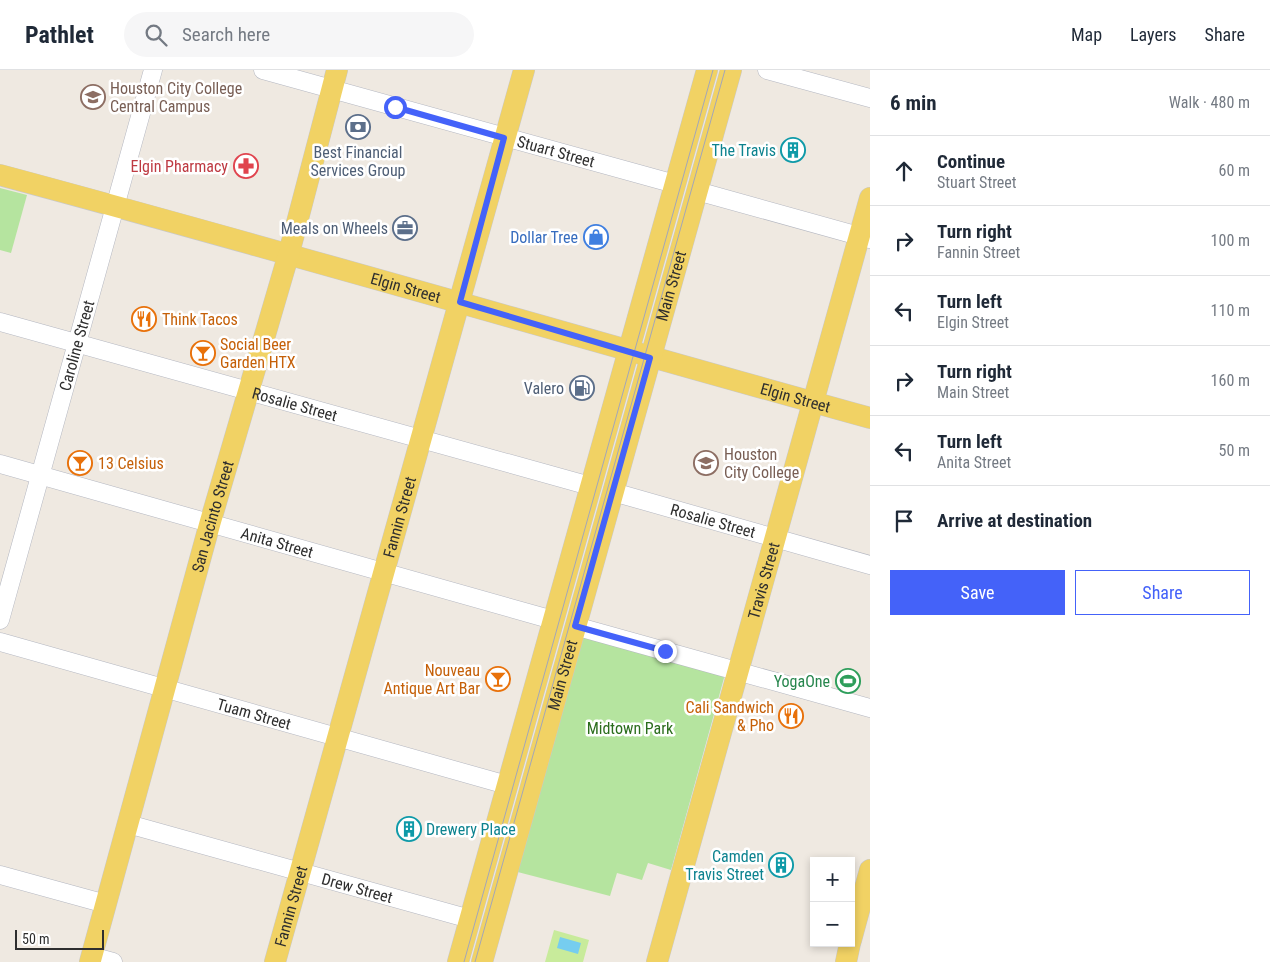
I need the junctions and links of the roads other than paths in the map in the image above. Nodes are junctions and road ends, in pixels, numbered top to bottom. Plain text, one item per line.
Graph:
1 (153, 70) edge
2 (263, 70) edge
3 (524, 70) edge
4 (707, 70) edge
5 (731, 70) edge
6 (767, 70) edge
7 (334, 80) edge
8 (870, 98) edge
9 (504, 138) junction
10 (0, 175) edge
11 (675, 184) junction
12 (697, 190) junction
13 (870, 198) edge
14 (116, 206) junction
15 (865, 237) edge
16 (289, 253) junction
17 (460, 302) junction
18 (0, 322) edge
19 (77, 344) junction
20 (628, 352) junction
21 (650, 358) junction
22 (250, 392) junction
23 (814, 403) junction
24 (870, 418) edge
25 (423, 438) junction
26 (0, 464) edge
27 (40, 475) junction
28 (590, 486) junction
29 (613, 492) junction
30 (210, 523) junction
31 (776, 538) junction
32 (870, 565) edge
33 (384, 571) junction
34 (0, 620) edge
35 (553, 620) junction
36 (575, 626) junction
37 (0, 642) edge
38 (738, 672) junction
39 (165, 688) junction
40 (870, 708) edge
41 (339, 737) junction
42 (507, 785) junction
43 (128, 824) junction
44 (0, 874) edge
45 (300, 874) junction
46 (869, 880) edge
47 (106, 904) junction
48 (470, 919) junction
49 (855, 928) edge
50 (850, 947) edge
51 (90, 959) edge
52 (113, 962) edge
53 (275, 962) edge
54 (458, 962) edge
55 (482, 962) edge
56 (657, 962) edge
57 (846, 962) edge

1 - 14 street, Caroline Street
2 - 7 street, Stuart Street
3 - 9 main road, Fannin Street
4 - 11 main road, Main Street
5 - 12 main road, Main Street
6 - 8 street
7 - 9 street, Stuart Street
7 - 16 main road, San Jacinto Street
9 - 11 street, Stuart Street
9 - 17 main road, Fannin Street
10 - 14 main road, Elgin Street
11 - 20 main road, Main Street
12 - 15 street
12 - 21 main road, Main Street
13 - 15 main road, Travis Street
14 - 16 main road, Elgin Street
14 - 19 street, Caroline Street
15 - 23 main road, Travis Street
16 - 17 main road, Elgin Street
16 - 22 main road, San Jacinto Street
17 - 20 main road, Elgin Street
17 - 25 main road, Fannin Street
18 - 19 street, Rosalie Street
19 - 22 street, Rosalie Street
19 - 27 street, Caroline Street
20 - 21 main road, Elgin Street
20 - 28 main road, Main Street
21 - 23 main road, Elgin Street
21 - 29 main road, Main Street
22 - 25 street, Rosalie Street
22 - 30 main road, San Jacinto Street
23 - 24 main road, Elgin Street
23 - 31 main road, Travis Street
25 - 28 street, Rosalie Street
25 - 33 main road, Fannin Street
26 - 27 street, Anita Street
27 - 30 street, Anita Street
27 - 34 street, Caroline Street
28 - 35 main road, Main Street
29 - 31 street, Rosalie Street
29 - 36 main road, Main Street
30 - 33 street, Anita Street
30 - 39 main road, San Jacinto Street
31 - 32 street, Rosalie Street
31 - 38 main road, Travis Street
33 - 35 street, Anita Street
33 - 41 main road, Fannin Street
35 - 42 main road, Main Street
36 - 38 street
36 - 55 main road, Main Street
37 - 39 street, Tuam Street
38 - 40 street
38 - 56 main road, Travis Street
39 - 41 street, Tuam Street
39 - 43 main road, San Jacinto Street
41 - 42 street, Tuam Street
41 - 45 main road, Fannin Street
42 - 48 main road, Main Street
43 - 45 street, Drew Street
43 - 47 main road, San Jacinto Street
44 - 47 street
45 - 48 street, Drew Street
45 - 53 main road, Fannin Street
46 - 49 main road
47 - 51 main road, San Jacinto Street
48 - 54 main road, Main Street
50 - 57 main road
51 - 52 street

